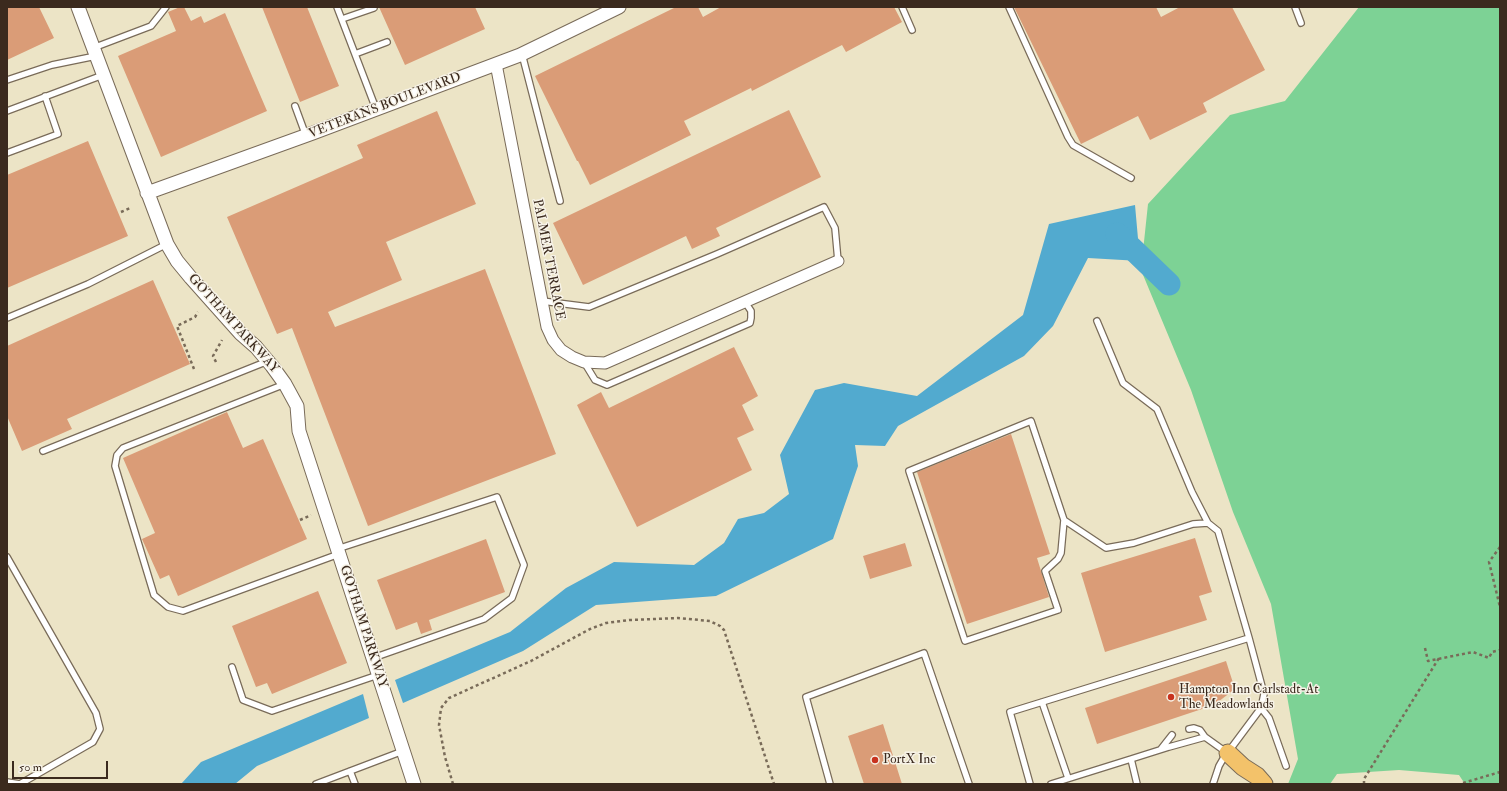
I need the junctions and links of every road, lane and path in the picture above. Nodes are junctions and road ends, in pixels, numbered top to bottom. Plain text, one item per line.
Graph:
1 (78, 7) edge
2 (166, 7) edge
3 (337, 7) edge
4 (374, 7) edge
5 (619, 7) edge
6 (902, 7) edge
7 (1009, 7) edge
8 (1295, 7) edge
9 (342, 19) junction
10 (1301, 23) dead end
11 (912, 30) dead end
12 (387, 42) dead end
13 (94, 52) junction
14 (522, 53) junction
15 (355, 54) junction
16 (496, 64) junction
17 (103, 75) junction
18 (7, 80) edge
19 (45, 96) junction
20 (295, 106) dead end
21 (376, 109) junction
22 (7, 111) edge
23 (306, 136) junction
24 (7, 154) edge
25 (1131, 178) dead end
26 (148, 193) junction
27 (560, 201) dead end
28 (130, 208) dead end
29 (121, 212) dead end
30 (167, 244) junction
31 (838, 261) joint
32 (542, 301) junction
33 (745, 302) junction
34 (198, 312) dead end
35 (7, 318) edge
36 (1097, 321) dead end
37 (222, 340) dead end
38 (268, 361) junction
39 (216, 362) dead end
40 (584, 362) junction
41 (194, 369) dead end
42 (285, 384) junction
43 (43, 451) dead end
44 (311, 515) dead end
45 (300, 520) dead end
46 (1064, 520) junction
47 (1208, 523) junction
48 (1500, 547) edge
49 (338, 551) junction
50 (7, 557) edge
51 (1500, 608) edge
52 (1249, 638) junction
53 (1425, 648) dead end
54 (1500, 650) edge
55 (373, 658) junction
56 (1439, 658) junction
57 (232, 667) dead end
58 (378, 675) junction
59 (1042, 702) junction
60 (1262, 708) junction
61 (1189, 729) dead end
62 (1172, 735) dead end
63 (1205, 737) junction
64 (1161, 749) junction
65 (403, 750) junction
66 (1228, 753) junction
67 (1130, 759) junction
68 (1286, 766) dead end
69 (350, 771) junction
70 (1500, 772) edge
71 (1068, 778) junction
72 (7, 782) edge
73 (1463, 783) dead end
74 (316, 784) edge
75 (354, 784) edge
76 (414, 784) edge
77 (453, 784) edge
78 (774, 784) edge
79 (830, 784) edge
80 (969, 784) edge
81 (1030, 784) edge
82 (1051, 784) edge
83 (1137, 784) edge
84 (1213, 784) edge
85 (1264, 784) edge
86 (1364, 784) edge

1 - 13 street, GOTHAM PARKWAY
2 - 13 lane
3 - 9 lane
4 - 9 lane
5 - 14 street, VETERANS BOULEVARD
6 - 11 lane
7 - 25 lane
8 - 10 lane
9 - 15 lane
12 - 15 lane
13 - 17 street, GOTHAM PARKWAY
13 - 18 lane
14 - 16 street, VETERANS BOULEVARD
14 - 27 lane
15 - 21 lane
16 - 21 street, VETERANS BOULEVARD
16 - 32 street, PALMER TERRACE
17 - 19 lane
17 - 26 street, GOTHAM PARKWAY
19 - 22 lane
19 - 24 lane
20 - 23 lane
21 - 23 street, VETERANS BOULEVARD
23 - 26 street, VETERANS BOULEVARD
26 - 30 street, GOTHAM PARKWAY
28 - 29 path
30 - 35 lane
30 - 38 street, GOTHAM PARKWAY
31 - 32 lane
31 - 33 street, PALMER TERRACE
32 - 40 street, PALMER TERRACE
33 - 40 street, PALMER TERRACE
33 - 40 lane
34 - 41 path
36 - 47 lane
37 - 39 path
38 - 42 street, GOTHAM PARKWAY
38 - 43 lane
42 - 49 street, GOTHAM PARKWAY
42 - 49 lane
44 - 45 path
46 - 46 lane
46 - 47 lane
47 - 52 lane
48 - 51 path
49 - 55 street, GOTHAM PARKWAY
49 - 55 lane
50 - 72 lane
52 - 59 lane
52 - 60 lane
53 - 56 path
54 - 56 path
55 - 58 street, GOTHAM PARKWAY
56 - 86 path
57 - 58 lane
58 - 65 street, GOTHAM PARKWAY
59 - 71 lane
59 - 81 lane
60 - 66 lane
60 - 68 lane
61 - 63 lane
62 - 64 lane
63 - 64 lane
63 - 66 lane
64 - 67 lane
65 - 69 lane
65 - 76 street, GOTHAM PARKWAY
66 - 84 lane
66 - 85 main road
67 - 71 lane
67 - 83 lane
69 - 74 lane
69 - 75 lane
70 - 73 path
71 - 82 lane
77 - 78 path
79 - 80 lane

